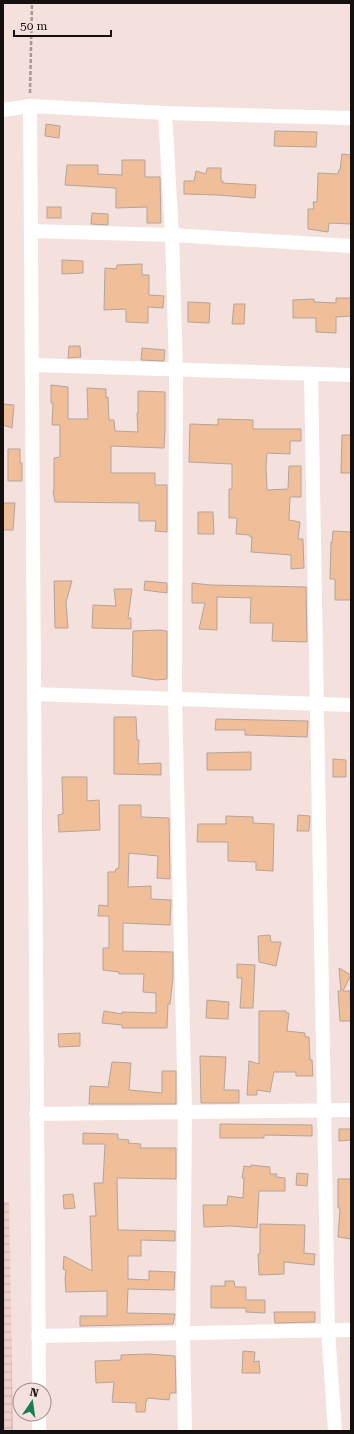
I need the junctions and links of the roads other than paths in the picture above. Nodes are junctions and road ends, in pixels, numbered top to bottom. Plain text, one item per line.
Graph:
1 (30, 106) junction
2 (3, 110) edge
3 (165, 113) junction
4 (351, 118) edge
5 (31, 231) junction
6 (172, 235) junction
7 (351, 246) edge
8 (32, 365) junction
9 (176, 370) junction
10 (311, 374) junction
11 (351, 375) edge
12 (34, 694) junction
13 (175, 699) junction
14 (317, 704) junction
15 (351, 705) edge
16 (324, 1110) junction
17 (351, 1110) edge
18 (185, 1112) junction
19 (36, 1114) junction
20 (328, 1330) junction
21 (351, 1330) edge
22 (182, 1333) junction
23 (38, 1336) junction
24 (39, 1382) edge
25 (185, 1431) edge
26 (335, 1431) edge

1 - 2 street
1 - 3 street
1 - 5 street
3 - 4 street
3 - 6 street
5 - 6 street
5 - 8 street
6 - 7 street
6 - 9 street
8 - 9 street
8 - 12 street
9 - 10 street
9 - 13 street
10 - 11 street
10 - 14 street
12 - 13 street
12 - 19 street
13 - 14 street
13 - 18 street
14 - 15 street
14 - 16 street
16 - 17 street
16 - 18 street
16 - 20 street
18 - 19 street
18 - 22 street
19 - 23 street
20 - 21 street
20 - 22 street
20 - 26 street
22 - 23 street
22 - 25 street
23 - 24 street

